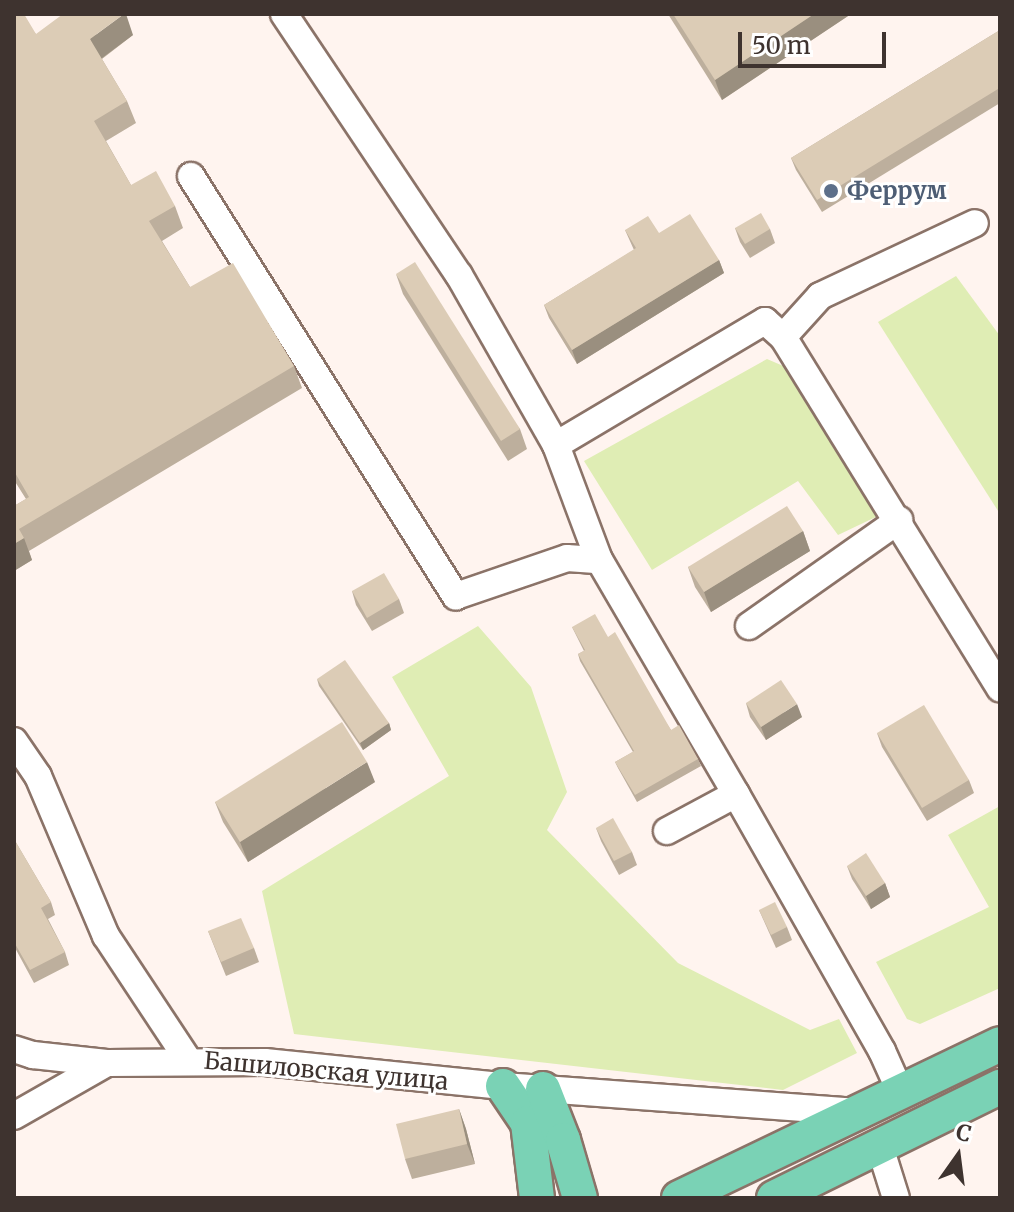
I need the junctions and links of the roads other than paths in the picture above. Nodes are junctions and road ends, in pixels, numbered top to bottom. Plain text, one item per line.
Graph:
1 (284, 14) edge
2 (191, 176) dead end
3 (975, 223) dead end
4 (783, 337) junction
5 (556, 445) junction
6 (899, 520) junction
7 (599, 560) junction
8 (749, 626) dead end
9 (1000, 688) edge
10 (14, 741) edge
11 (736, 794) junction
12 (667, 831) dead end
13 (1000, 1044) edge
14 (14, 1049) edge
15 (188, 1060) junction
16 (107, 1063) junction
17 (503, 1086) junction
18 (1000, 1087) edge
19 (543, 1089) junction
20 (900, 1091) junction
21 (854, 1112) junction
22 (14, 1116) edge
23 (880, 1147) junction
24 (537, 1198) edge
25 (580, 1198) edge
26 (679, 1198) edge
27 (774, 1198) edge
28 (896, 1198) edge

1 - 5 street
2 - 7 street
3 - 4 street
4 - 5 street
4 - 6 street
5 - 7 street
6 - 8 street
6 - 9 street
7 - 11 street
10 - 15 street
11 - 12 street
11 - 20 street
13 - 20 main road
14 - 16 street, Башиловская улица
15 - 16 street, Башиловская улица
15 - 17 street, Башиловская улица
16 - 22 street
17 - 19 street, Башиловская улица
17 - 24 main road
18 - 23 main road
19 - 21 street, Башиловская улица
19 - 25 main road
20 - 21 main road
21 - 26 main road
23 - 27 main road
23 - 28 street

